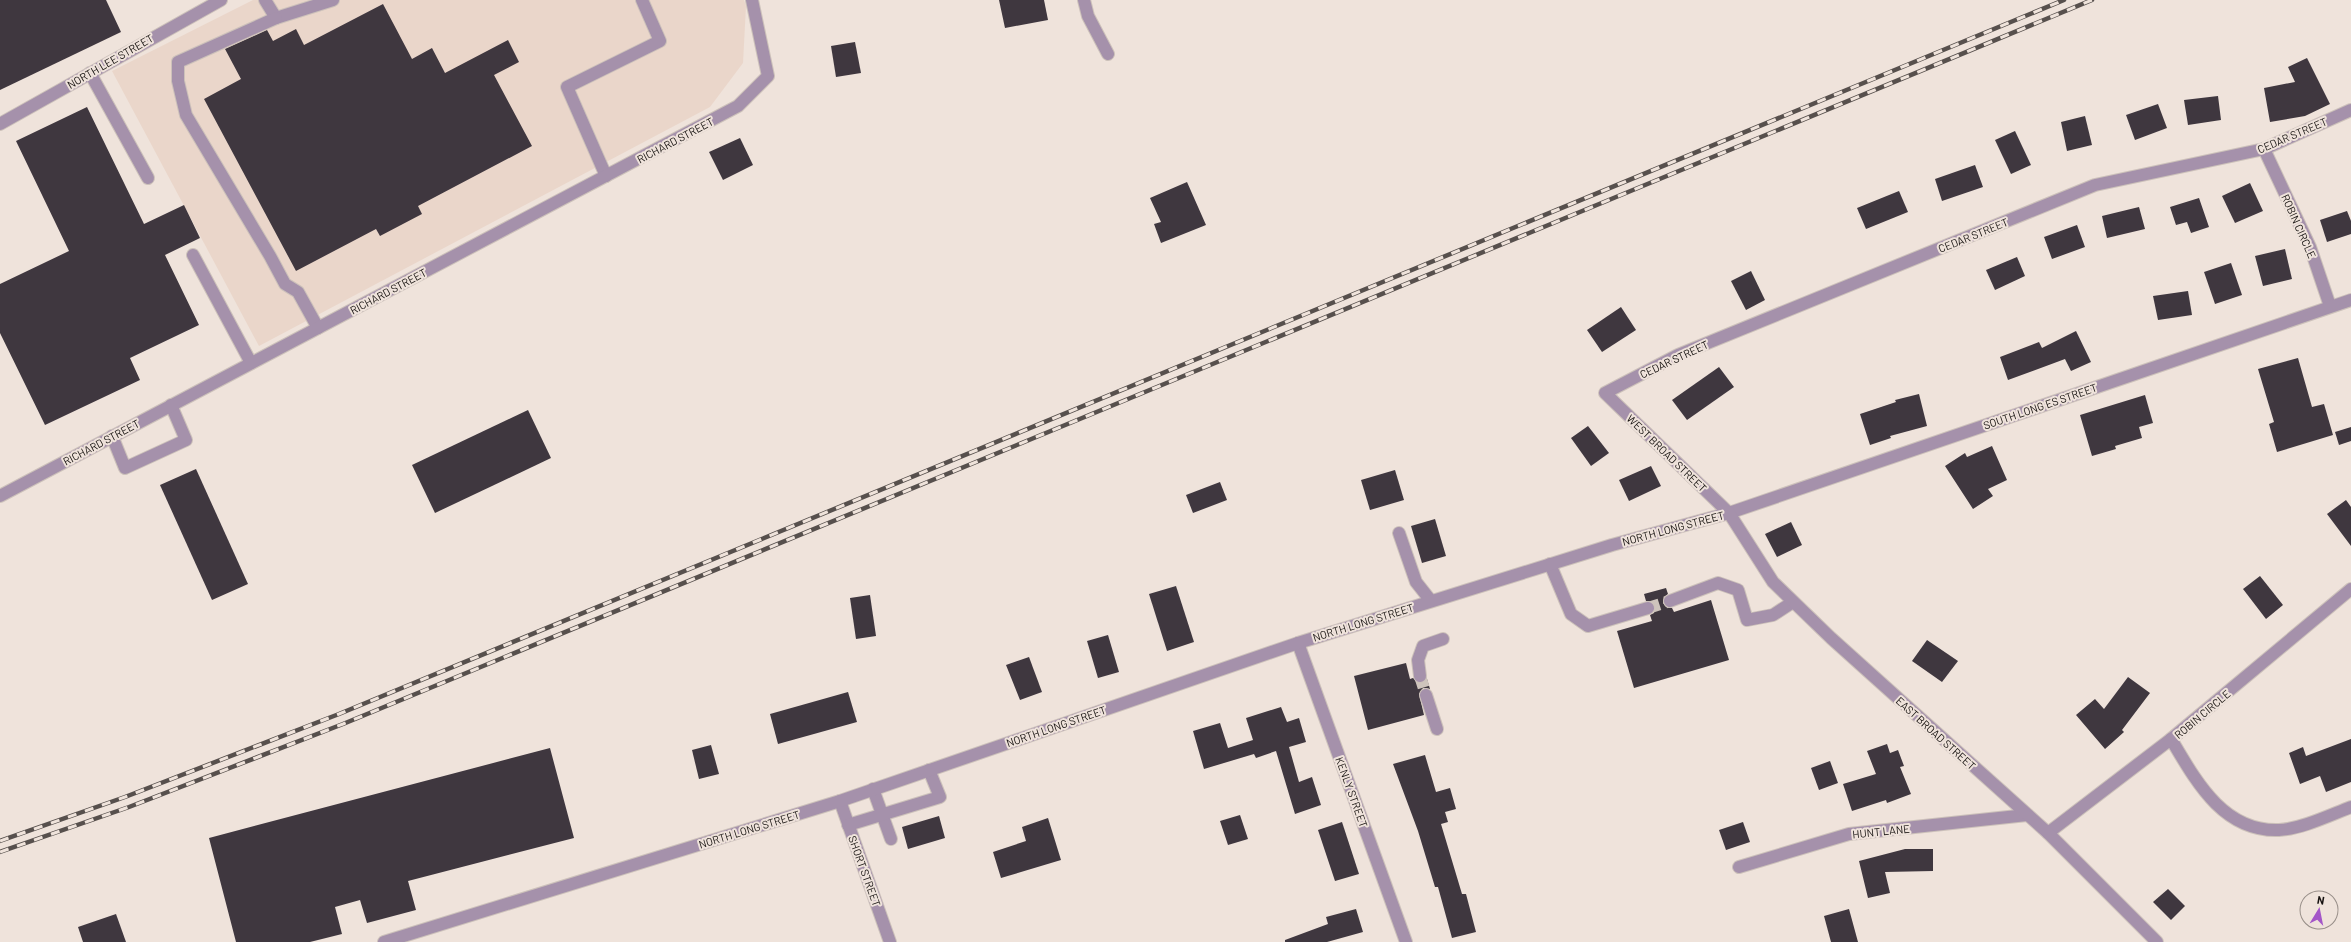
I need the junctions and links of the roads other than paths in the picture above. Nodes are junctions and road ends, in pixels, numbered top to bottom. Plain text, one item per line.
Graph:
1 (221, 0) edge
2 (265, 0) edge
3 (333, 0) edge
4 (642, 0) edge
5 (752, 0) edge
6 (1084, 0) edge
7 (276, 18) junction
8 (1108, 54) dead end
9 (90, 73) junction
10 (2351, 110) edge
11 (0, 124) edge
12 (2264, 149) junction
13 (606, 176) junction
14 (148, 178) dead end
15 (193, 255) dead end
16 (2351, 300) edge
17 (2330, 306) junction
18 (318, 328) junction
19 (251, 363) junction
20 (1606, 393) joint
21 (171, 405) junction
22 (112, 436) junction
23 (0, 496) edge
24 (1729, 513) junction
25 (1399, 533) dead end
26 (1550, 564) junction
27 (2351, 589) edge
28 (1431, 601) junction
29 (1670, 601) tunnel mouth
30 (1793, 602) junction
31 (1648, 608) tunnel mouth
32 (1443, 639) dead end
33 (1298, 643) junction
34 (1420, 676) tunnel mouth
35 (1426, 695) tunnel mouth
36 (1438, 729) dead end
37 (2171, 739) junction
38 (929, 770) junction
39 (874, 789) junction
40 (840, 801) junction
41 (2351, 807) edge
42 (883, 814) junction
43 (2027, 815) junction
44 (848, 825) junction
45 (2048, 832) junction
46 (891, 839) dead end
47 (1740, 867) dead end
48 (384, 942) edge
49 (890, 942) edge
50 (1406, 942) edge
51 (2157, 942) edge

1 - 9 street, NORTH LEE STREET
2 - 7 street
3 - 7 street
4 - 13 street
5 - 13 street, RICHARD STREET
6 - 8 street
7 - 18 street
9 - 11 street, NORTH LEE STREET
9 - 14 street
10 - 12 street, CEDAR STREET
12 - 17 street, ROBIN CIRCLE
12 - 20 street, CEDAR STREET
13 - 18 street, RICHARD STREET
15 - 19 street
16 - 17 street, SOUTH LONG ES STREET
17 - 24 street, SOUTH LONG ES STREET
18 - 19 street, RICHARD STREET
19 - 21 street, RICHARD STREET
20 - 24 street, WEST BROAD STREET
21 - 22 street, RICHARD STREET
21 - 22 street
22 - 23 street, RICHARD STREET
24 - 26 street, NORTH LONG STREET
24 - 30 street, EAST BROAD STREET
25 - 28 street
26 - 28 street, NORTH LONG STREET
26 - 31 street
27 - 37 street, ROBIN CIRCLE
28 - 33 street, NORTH LONG STREET
29 - 30 street
30 - 43 street, EAST BROAD STREET
32 - 34 street
33 - 38 street, NORTH LONG STREET
33 - 50 street, KENLY STREET
35 - 36 street
37 - 41 street
37 - 45 street, ROBIN CIRCLE
38 - 39 street, NORTH LONG STREET
38 - 42 street
39 - 40 street, NORTH LONG STREET
39 - 42 street
40 - 44 street, SHORT STREET
40 - 48 street, NORTH LONG STREET
42 - 44 street
42 - 46 street
43 - 45 street, EAST BROAD STREET
43 - 47 street, HUNT LANE
44 - 49 street, SHORT STREET
45 - 51 street, EAST BROAD STREET

